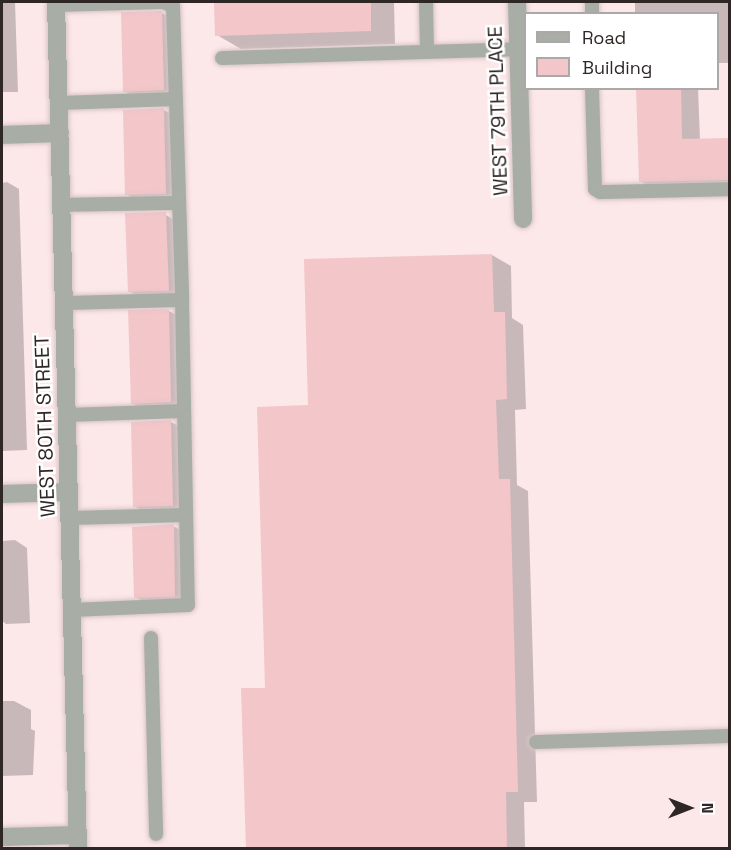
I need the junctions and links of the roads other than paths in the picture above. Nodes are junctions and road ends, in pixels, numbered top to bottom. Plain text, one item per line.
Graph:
1 (426, 2) edge
2 (517, 2) edge
3 (56, 3) edge
4 (518, 49) junction
5 (427, 51) junction
6 (222, 58) dead end
7 (592, 90) edge
8 (176, 99) junction
9 (59, 103) junction
10 (60, 133) junction
11 (2, 135) edge
12 (729, 189) edge
13 (179, 203) junction
14 (62, 205) junction
15 (523, 219) dead end
16 (182, 300) junction
17 (64, 303) junction
18 (183, 411) junction
19 (67, 415) junction
20 (69, 492) junction
21 (2, 494) edge
22 (186, 515) junction
23 (70, 518) junction
24 (72, 610) junction
25 (150, 638) dead end
26 (729, 736) edge
27 (536, 742) dead end
28 (156, 834) dead end
29 (2, 837) edge
30 (78, 842) edge

1 - 5 lane
2 - 4 street, WEST 79TH PLACE
3 - 8 lane
3 - 9 street, WEST 80TH STREET
4 - 5 lane
4 - 15 street, WEST 79TH PLACE
5 - 6 lane
7 - 12 lane
8 - 9 lane
8 - 13 lane
9 - 10 street, WEST 80TH STREET
10 - 11 street
10 - 14 street, WEST 80TH STREET
13 - 14 lane
13 - 16 lane
14 - 17 street, WEST 80TH STREET
16 - 17 lane
16 - 18 lane
17 - 19 street, WEST 80TH STREET
18 - 19 lane
18 - 22 lane
19 - 20 street, WEST 80TH STREET
20 - 21 street
20 - 23 street, WEST 80TH STREET
22 - 23 lane
22 - 24 lane
23 - 24 street, WEST 80TH STREET
24 - 30 street, WEST 80TH STREET
25 - 28 lane
26 - 27 lane
29 - 30 street

